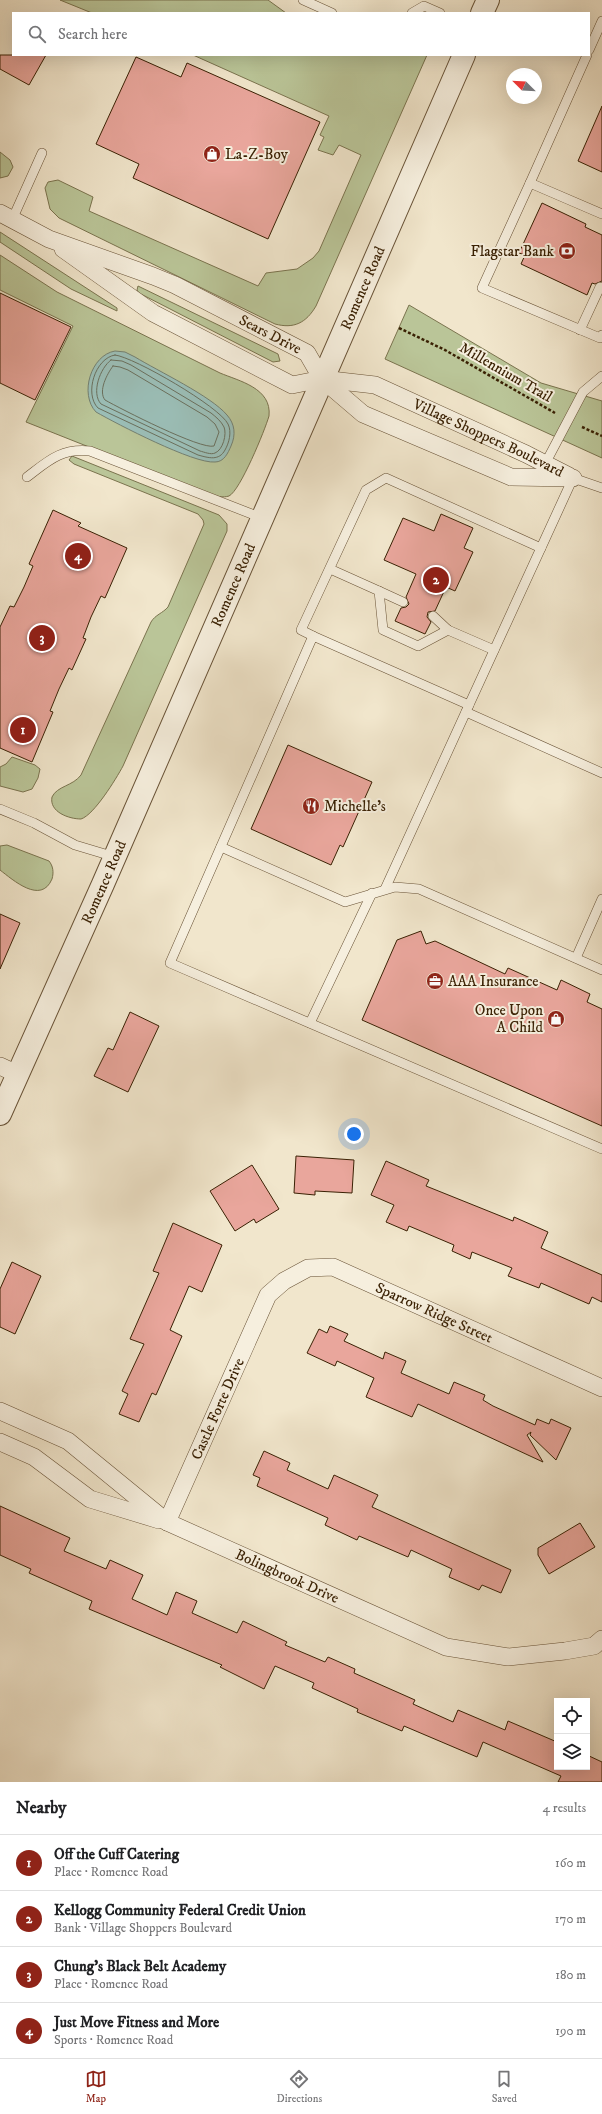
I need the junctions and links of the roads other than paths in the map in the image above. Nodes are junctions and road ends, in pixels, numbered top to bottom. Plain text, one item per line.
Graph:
1 (303, 0) edge
2 (488, 0) edge
3 (330, 12) edge
4 (414, 12) edge
5 (438, 12) edge
6 (482, 12) edge
7 (602, 21) edge
8 (590, 48) edge
9 (464, 56) edge
10 (587, 56) edge
11 (42, 153) dead end
12 (530, 183) junction
13 (602, 214) edge
14 (6, 217) edge
15 (49, 238) junction
16 (600, 287) dead end
17 (580, 330) junction
18 (602, 335) edge
19 (602, 376) edge
20 (322, 379) junction
21 (544, 464) junction
22 (27, 477) dead end
23 (573, 478) junction
24 (602, 488) edge
25 (262, 518) junction
26 (541, 548) junction
27 (330, 569) junction
28 (379, 591) junction
29 (403, 602) dead end
30 (433, 616) dead end
31 (448, 630) junction
32 (313, 636) junction
33 (494, 650) junction
34 (468, 709) junction
35 (602, 773) edge
36 (0, 809) edge
37 (221, 847) junction
38 (115, 857) junction
39 (385, 889) junction
40 (372, 893) junction
41 (602, 899) edge
42 (576, 958) junction
43 (602, 970) edge
44 (310, 1024) junction
45 (9, 1070) edge
46 (0, 1114) edge
47 (602, 1149) edge
48 (268, 1295) joint
49 (602, 1388) edge
50 (0, 1411) edge
51 (0, 1442) edge
52 (167, 1522) junction
53 (599, 1647) edge

1 - 3 lane
2 - 6 street
4 - 5 lane
7 - 8 lane
9 - 20 street, Romence Road
10 - 12 lane
11 - 14 lane
12 - 13 lane
12 - 17 lane
14 - 15 street, Sears Drive
15 - 20 street, Sears Drive
15 - 20 street, Sears Drive
16 - 17 lane
17 - 18 lane
19 - 21 lane
20 - 21 street, Village Shoppers Boulevard
20 - 23 street, Village Shoppers Boulevard
20 - 25 street, Romence Road
21 - 23 street, Village Shoppers Boulevard
22 - 25 lane
23 - 24 lane
23 - 26 lane
25 - 38 street, Romence Road
26 - 27 lane
26 - 33 lane
27 - 28 lane
27 - 32 lane
28 - 29 lane
28 - 31 lane
30 - 31 lane
31 - 33 lane
32 - 34 lane
32 - 37 lane
33 - 34 lane
34 - 35 lane
34 - 39 lane
36 - 38 lane
37 - 40 lane
37 - 44 lane
38 - 45 street, Romence Road
39 - 40 lane
39 - 42 lane
40 - 44 lane
41 - 42 lane
42 - 43 lane
44 - 47 lane
45 - 46 street, Romence Road
48 - 49 street, Sparrow Ridge Street
48 - 52 street, Castle Forte Drive
50 - 52 street, Bolingbrook Drive
51 - 52 street
52 - 53 street, Bolingbrook Drive

